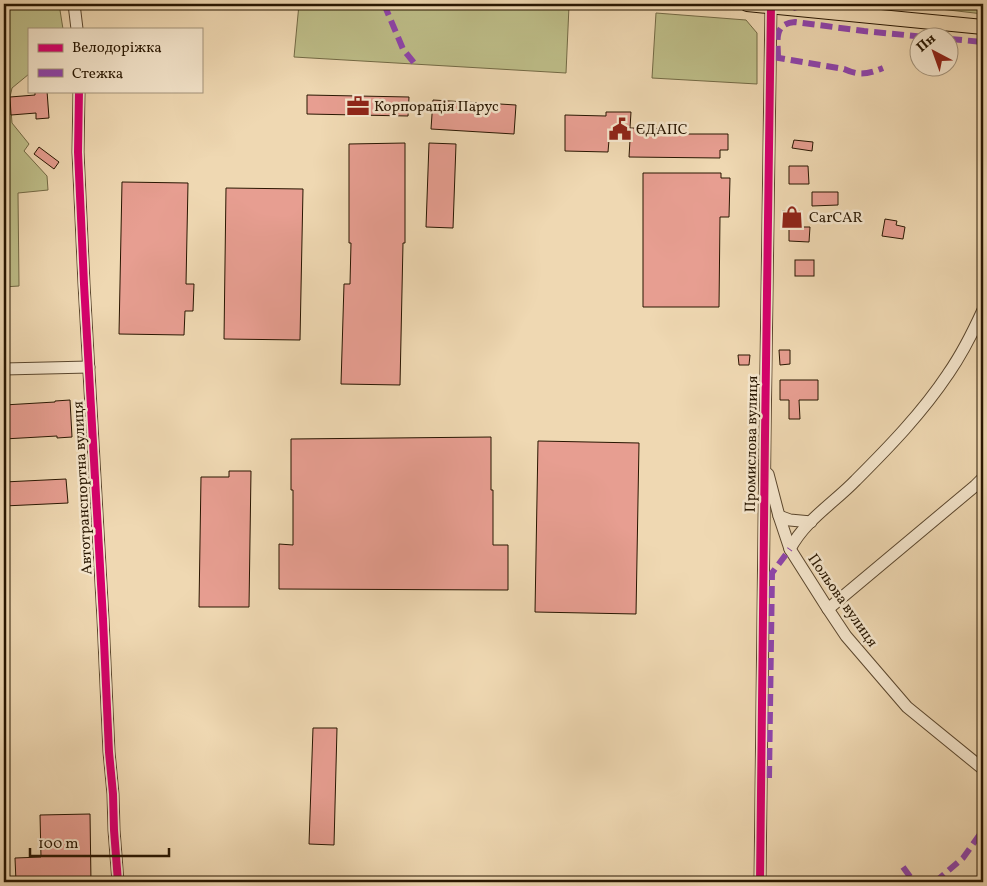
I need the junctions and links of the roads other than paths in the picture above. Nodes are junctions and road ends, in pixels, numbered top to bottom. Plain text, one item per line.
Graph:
1 (74, 4) edge
2 (747, 4) edge
3 (771, 5) edge
4 (77, 28) edge
5 (981, 28) edge
6 (78, 92) edge
7 (983, 310) edge
8 (89, 367) junction
9 (4, 369) edge
10 (764, 462) junction
11 (983, 478) edge
12 (779, 516) junction
13 (811, 522) junction
14 (790, 549) junction
15 (828, 609) junction
16 (983, 769) edge
17 (118, 882) edge
18 (760, 882) edge

1 - 4 street
2 - 3 main road
3 - 5 main road
3 - 10 street, Промислова вулиця
6 - 8 street, Автотранспортна вулиця
7 - 13 street
8 - 9 street
8 - 17 street, Автотранспортна вулиця
10 - 12 street, Польова вулиця
10 - 18 street, Промислова вулиця
11 - 15 street
12 - 13 street
12 - 14 street, Польова вулиця
13 - 14 street
14 - 15 street, Польова вулиця
15 - 16 street, Польова вулиця

